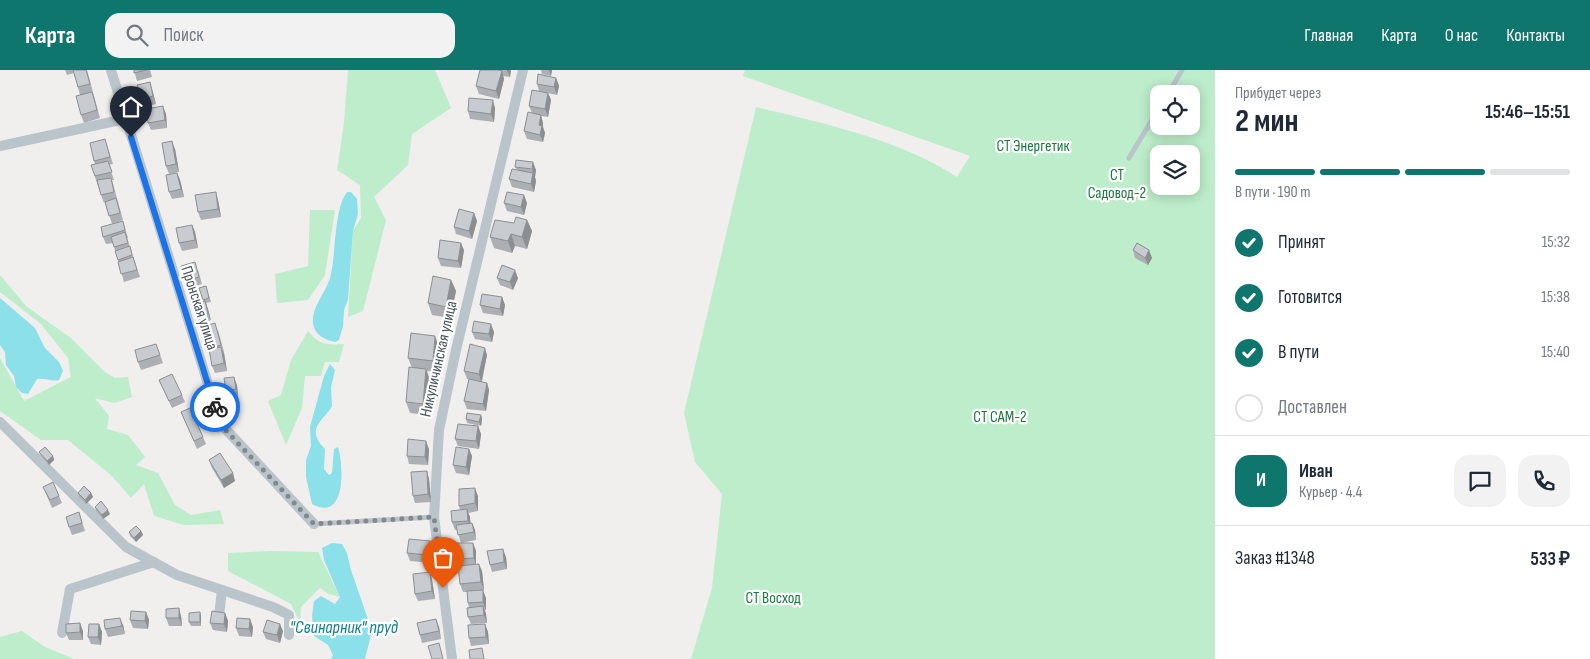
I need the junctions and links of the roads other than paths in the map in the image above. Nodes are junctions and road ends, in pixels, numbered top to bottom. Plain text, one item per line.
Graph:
1 (111, 70) edge
2 (523, 70) edge
3 (1182, 70) edge
4 (1173, 85) edge
5 (125, 119) junction
6 (1150, 123) edge
7 (0, 146) edge
8 (1129, 158) dead end
9 (0, 422) edge
10 (434, 517) junction
11 (314, 524) joint
12 (154, 562) junction
13 (222, 590) junction
14 (219, 616) edge
15 (62, 633) dead end
16 (289, 635) dead end
17 (452, 659) edge

1 - 5 street, Пронская улица
2 - 10 street, Никуличинская улица
3 - 4 lane
5 - 7 street
5 - 11 street, Пронская улица
6 - 8 lane
9 - 12 street
10 - 11 lane
10 - 17 street, Никуличинская улица
12 - 13 street
12 - 15 street
13 - 14 street
13 - 16 street

